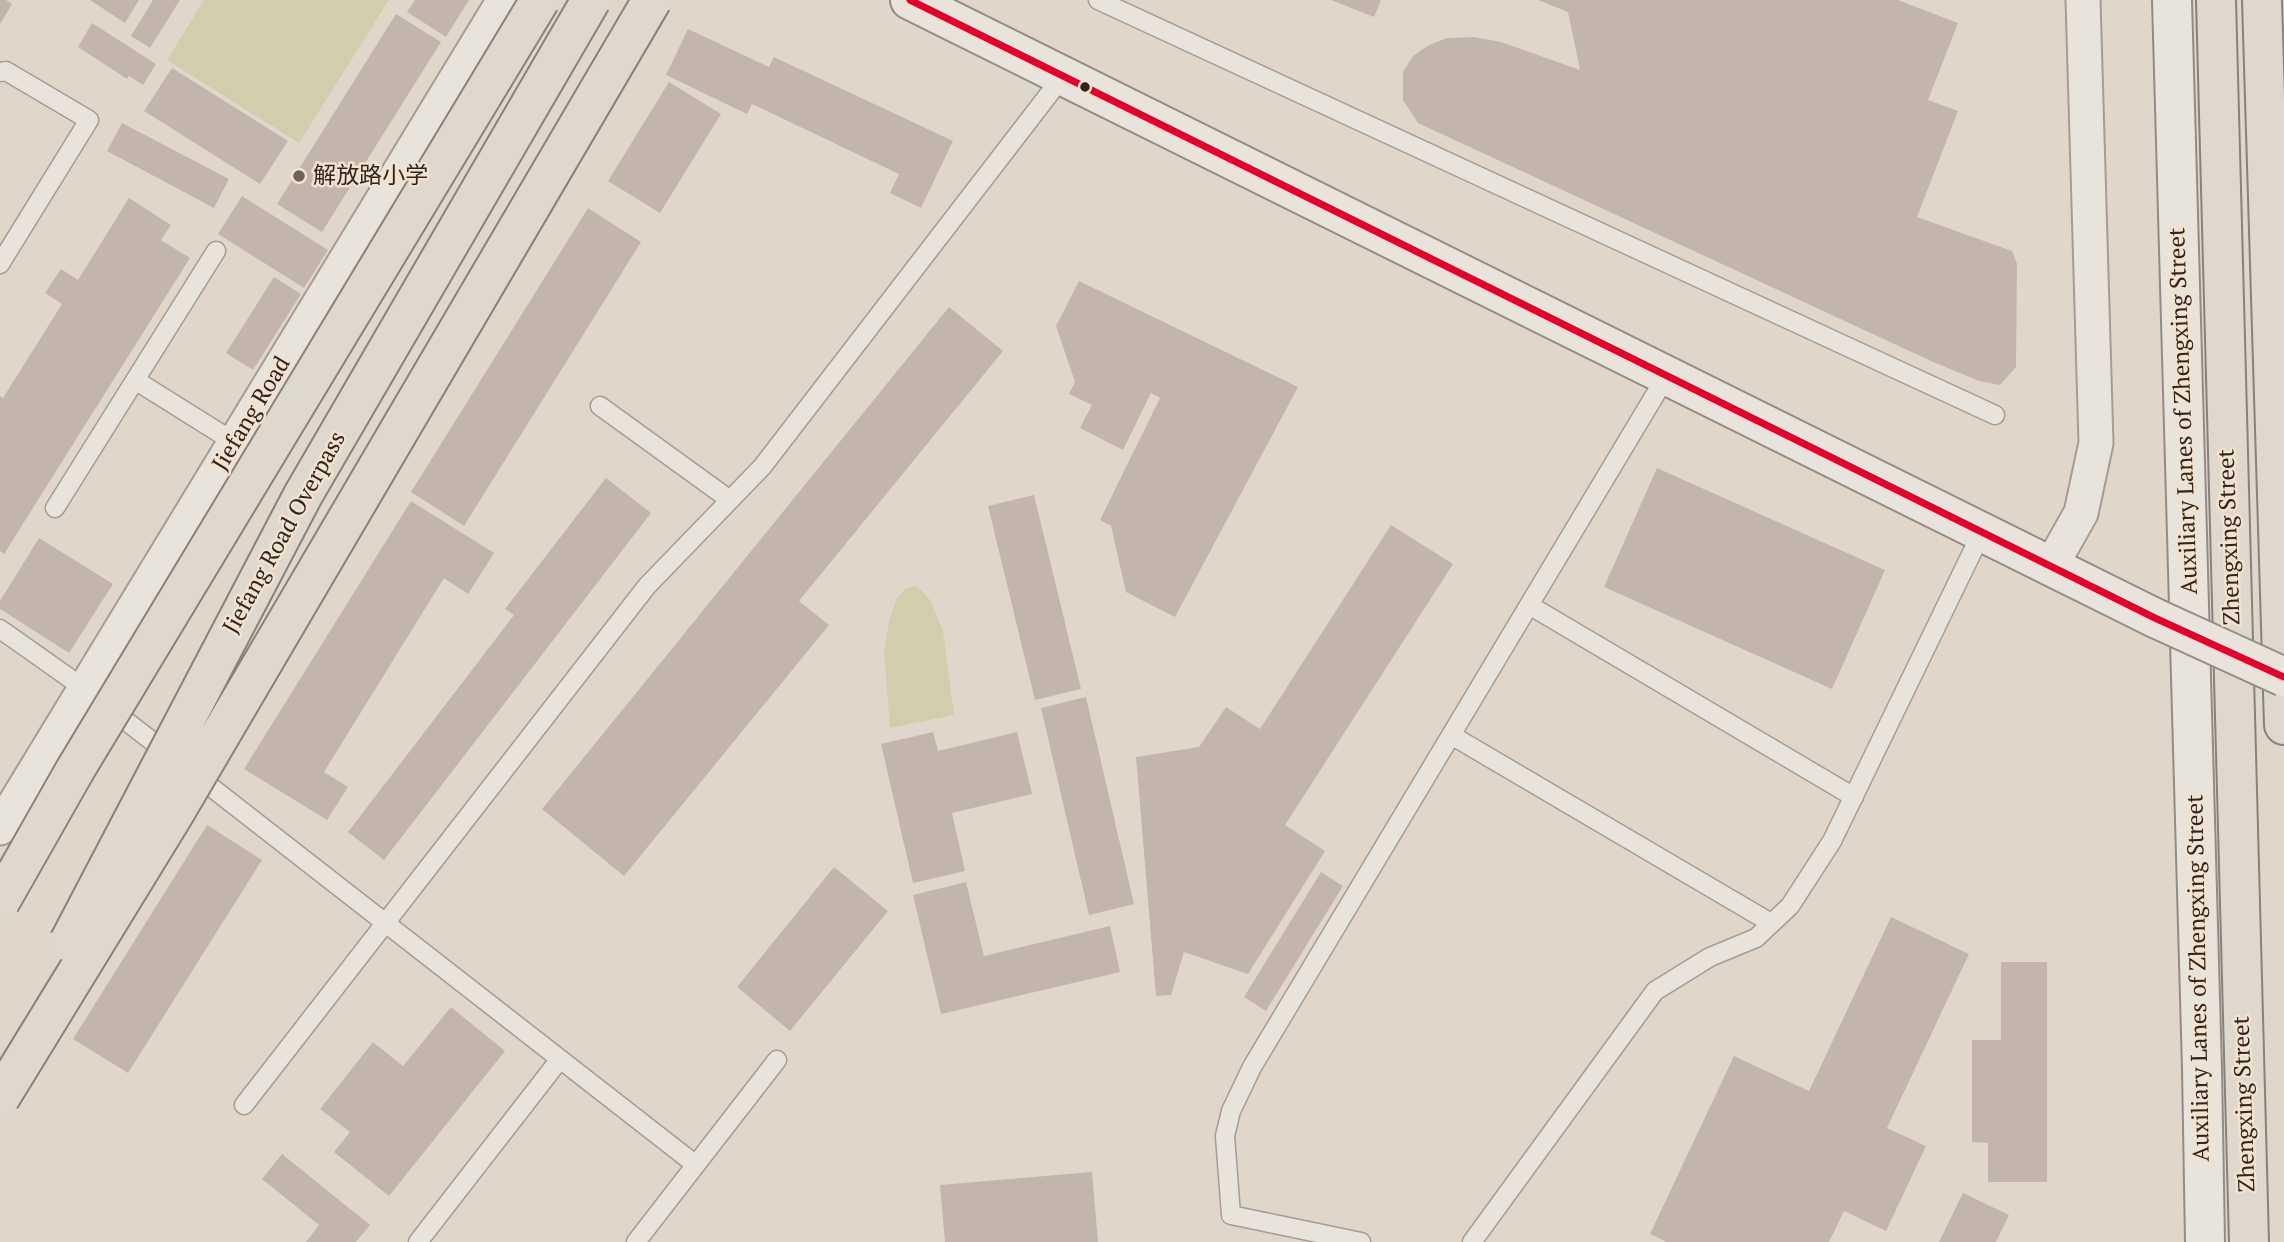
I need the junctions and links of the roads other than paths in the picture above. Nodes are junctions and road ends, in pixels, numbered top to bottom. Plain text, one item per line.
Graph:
1 (504, 0) edge
2 (540, 0) edge
3 (591, 0) edge
4 (652, 0) edge
5 (910, 0) edge
6 (1098, 0) edge
7 (2083, 0) edge
8 (2172, 0) edge
9 (2216, 0) edge
10 (2262, 0) edge
11 (0, 72) edge
12 (1063, 76) junction
13 (216, 250) dead end
14 (0, 264) edge
15 (1667, 375) junction
16 (135, 380) junction
17 (600, 406) dead end
18 (1994, 415) dead end
19 (234, 442) junction
20 (730, 500) junction
21 (55, 508) dead end
22 (1982, 532) junction
23 (2050, 566) junction
24 (1529, 605) junction
25 (0, 629) edge
26 (2284, 677) edge
27 (85, 689) junction
28 (2284, 725) edge
29 (1451, 735) junction
30 (1854, 797) junction
31 (0, 828) edge
32 (0, 902) edge
33 (386, 923) junction
34 (1771, 923) junction
35 (560, 1059) junction
36 (777, 1060) dead end
37 (0, 1079) edge
38 (0, 1098) edge
39 (244, 1105) dead end
40 (696, 1165) junction
41 (418, 1242) edge
42 (636, 1242) edge
43 (1361, 1242) edge
44 (1472, 1242) edge
45 (2205, 1242) edge
46 (2249, 1242) edge

1 - 19 street, Jiefang Road
2 - 32 main road, bridge
3 - 37 main road, Jiefang Road Overpass, bridge
4 - 38 main road, bridge
5 - 12 street
6 - 18 lane
7 - 23 street
8 - 45 street, Auxiliary Lanes of Zhengxing Street
9 - 46 main road, Zhengxing Street
10 - 28 main road, Zhengxing Street
11 - 14 lane
12 - 15 street
12 - 20 lane
13 - 16 lane
15 - 22 street
15 - 24 lane
16 - 19 lane
16 - 21 lane
17 - 20 lane
19 - 27 street, Jiefang Road
20 - 33 lane
22 - 23 street
22 - 30 lane
23 - 26 street, bridge
24 - 29 lane
24 - 30 lane
25 - 27 lane
27 - 31 street, Jiefang Road
27 - 33 lane
29 - 34 lane
29 - 43 lane
30 - 34 lane
33 - 35 lane
33 - 39 lane
34 - 44 lane
35 - 40 lane
35 - 41 lane
36 - 40 lane
40 - 42 lane

